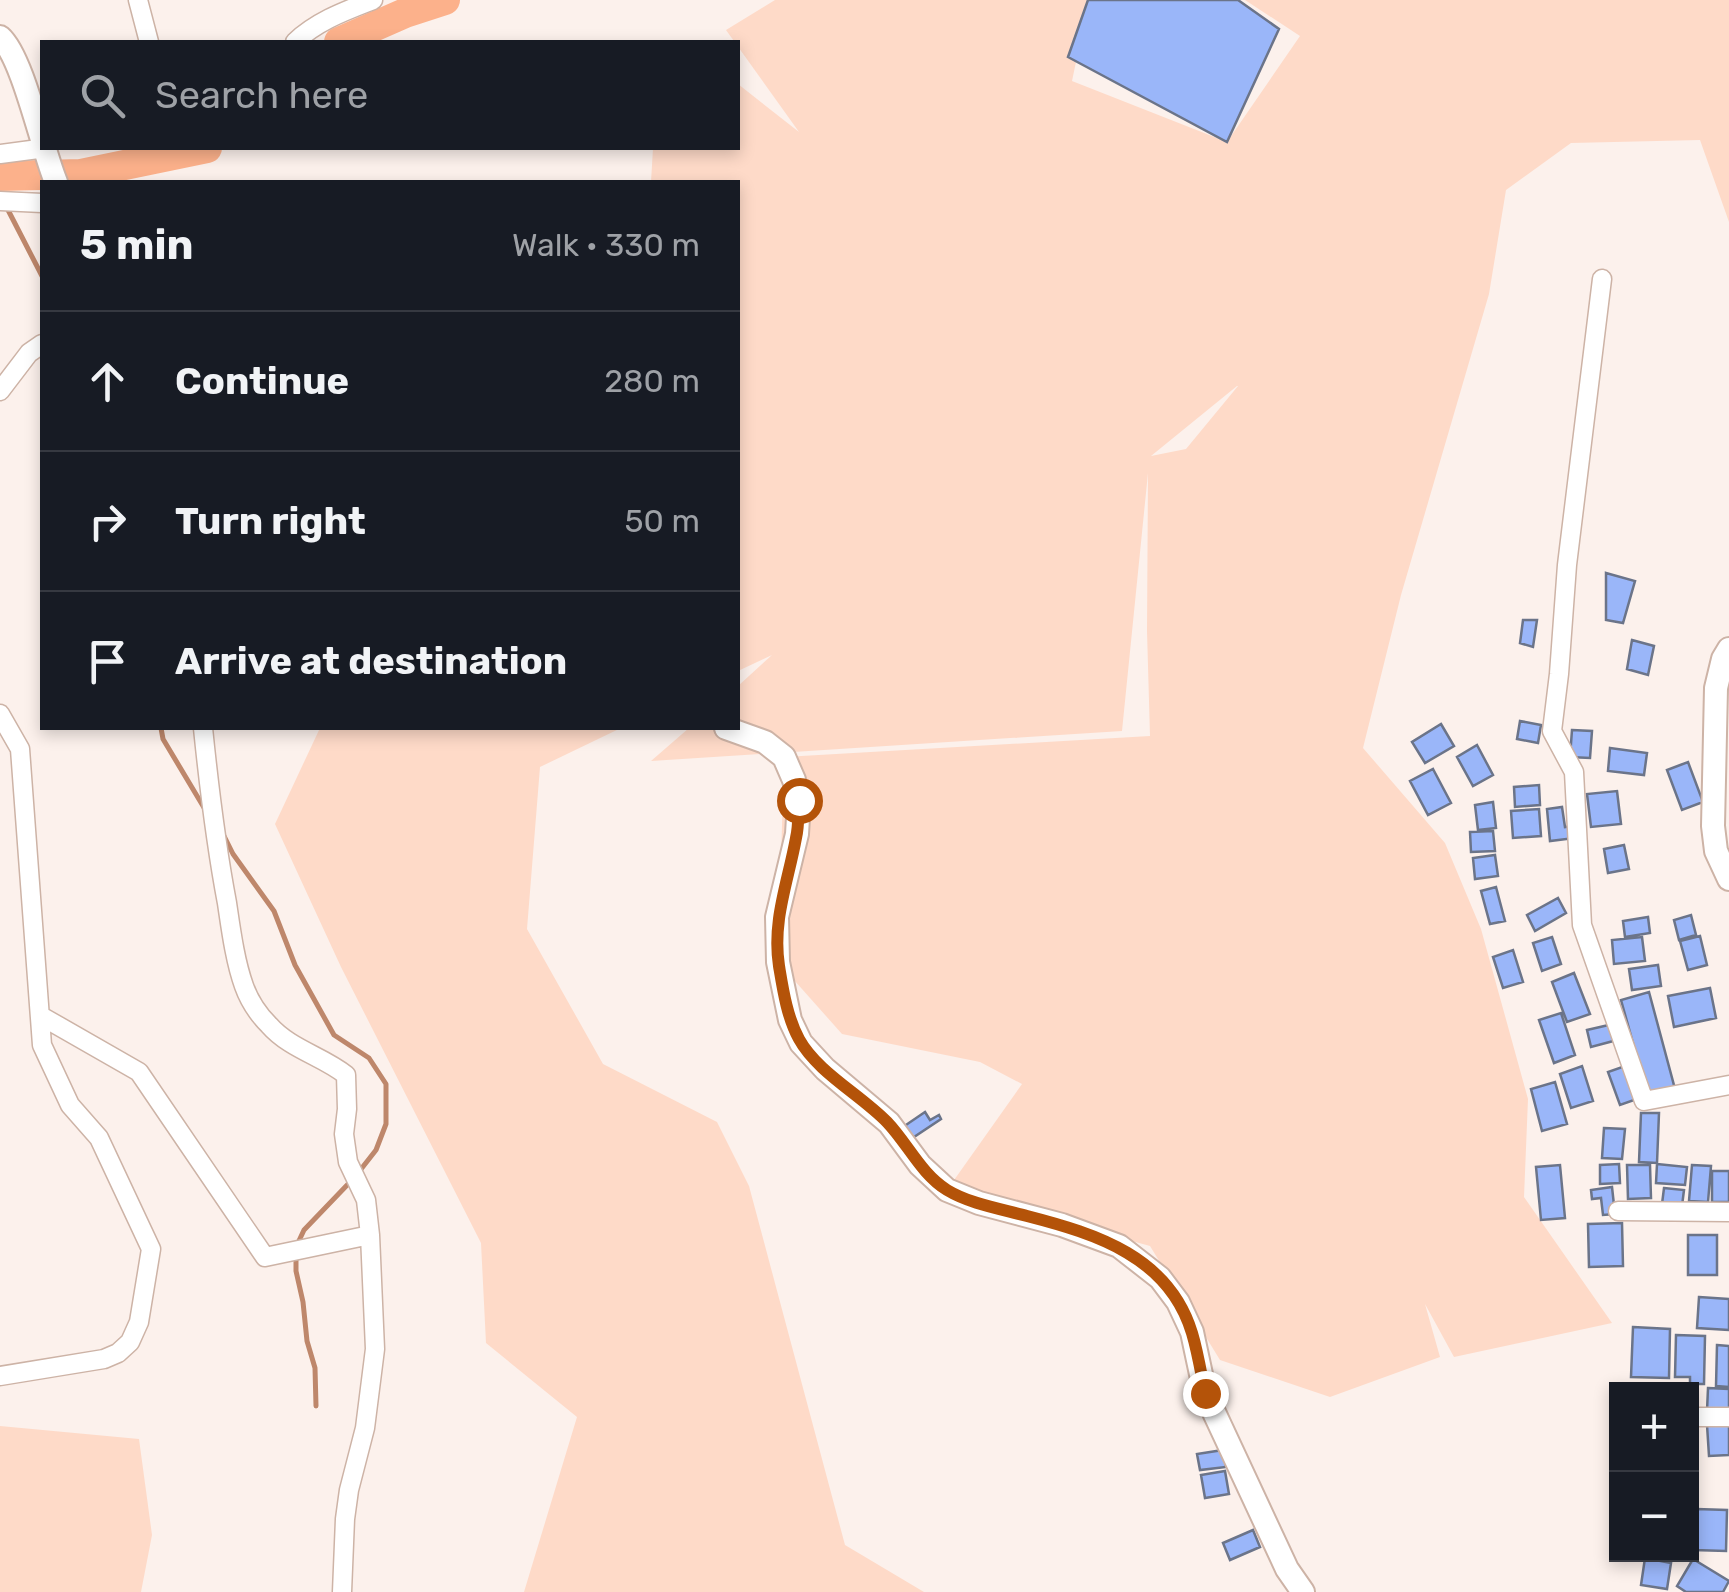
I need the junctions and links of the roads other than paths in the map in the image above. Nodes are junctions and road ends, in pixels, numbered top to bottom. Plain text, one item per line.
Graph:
1 (138, 0) edge
2 (374, 0) edge
3 (0, 37) edge
4 (148, 40) edge
5 (296, 40) edge
6 (40, 135) edge
7 (45, 151) edge
8 (0, 154) edge
9 (55, 180) edge
10 (0, 201) edge
11 (40, 204) edge
12 (1602, 278) dead end
13 (40, 346) edge
14 (0, 391) edge
15 (1729, 649) edge
16 (0, 714) edge
17 (203, 730) edge
18 (732, 730) edge
19 (1729, 879) edge
20 (41, 1016) junction
21 (1729, 1085) edge
22 (1618, 1211) dead end
23 (1729, 1212) edge
24 (370, 1235) junction
25 (0, 1376) edge
26 (1699, 1417) edge
27 (1729, 1417) edge
28 (342, 1592) edge
29 (1302, 1592) edge

1 - 4 street
2 - 5 street
3 - 6 street
7 - 8 street
7 - 9 street
10 - 11 street
12 - 21 street
13 - 14 street
15 - 19 street
16 - 20 street
17 - 24 street
18 - 29 street
20 - 24 street
20 - 25 street
22 - 23 street
24 - 28 street
26 - 27 street

